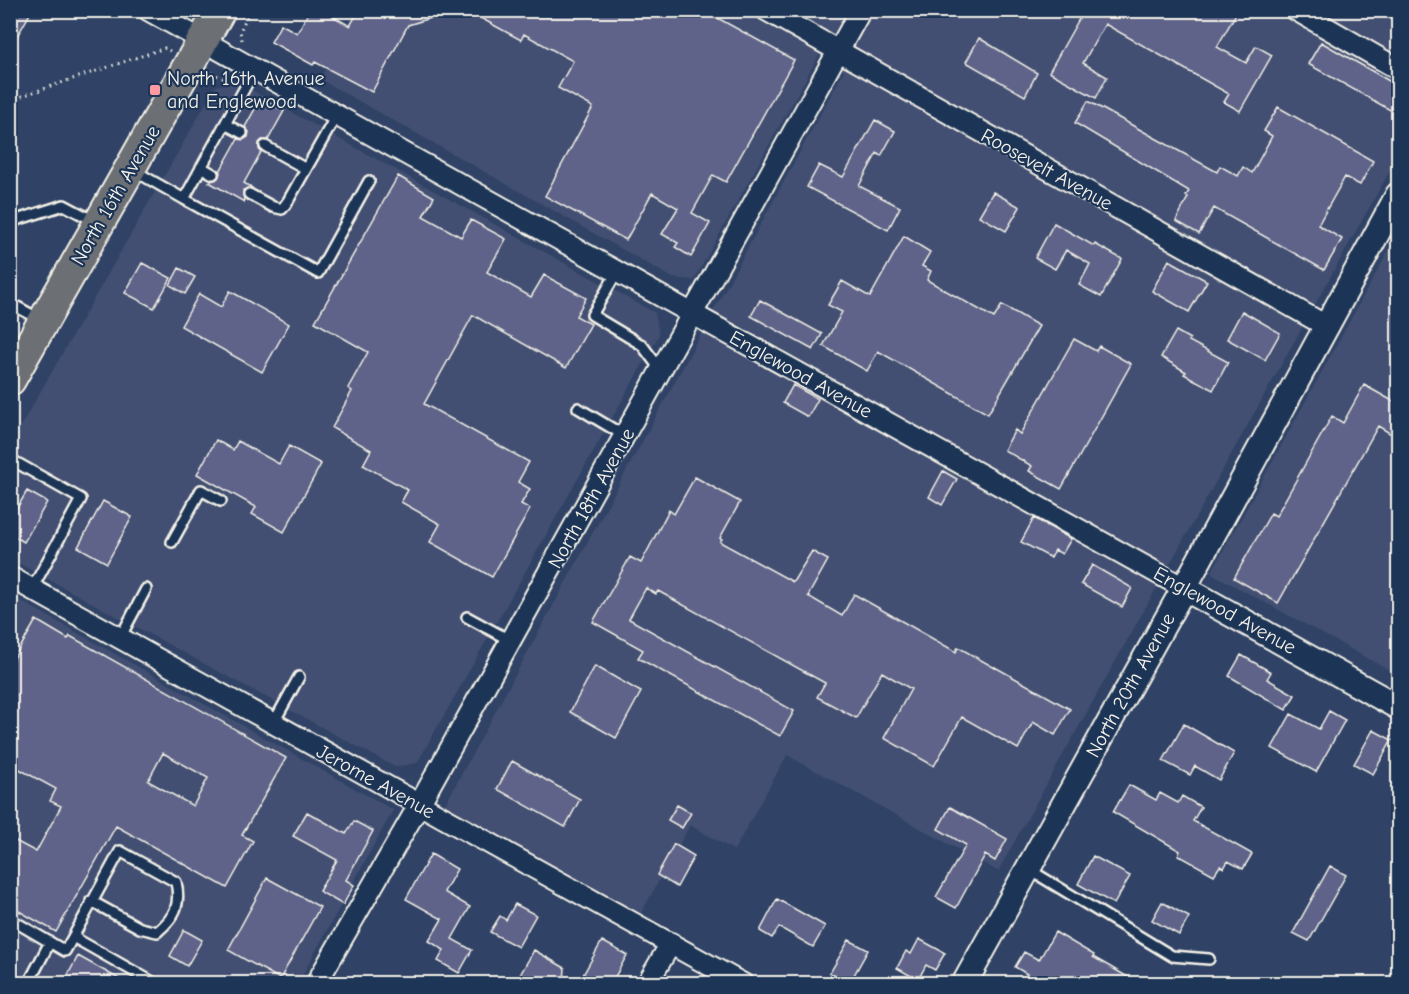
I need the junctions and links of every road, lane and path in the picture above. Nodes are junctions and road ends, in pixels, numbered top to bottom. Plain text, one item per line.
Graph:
1 (148, 10) edge
2 (220, 10) edge
3 (250, 10) edge
4 (766, 10) edge
5 (861, 10) edge
6 (1296, 10) edge
7 (203, 41) junction
8 (243, 44) dead end
9 (167, 49) dead end
10 (839, 51) junction
11 (1398, 69) edge
12 (254, 71) junction
13 (214, 75) dead end
14 (223, 78) dead end
15 (10, 100) edge
16 (336, 116) junction
17 (225, 124) junction
18 (242, 133) dead end
19 (265, 146) dead end
20 (201, 167) junction
21 (130, 169) junction
22 (306, 169) junction
23 (213, 174) dead end
24 (369, 181) dead end
25 (249, 194) dead end
26 (1398, 195) edge
27 (184, 199) junction
28 (10, 222) edge
29 (98, 223) junction
30 (617, 272) junction
31 (10, 303) edge
32 (693, 315) junction
33 (43, 321) junction
34 (1328, 327) junction
35 (662, 371) junction
36 (10, 380) edge
37 (578, 408) dead end
38 (626, 436) junction
39 (10, 459) edge
40 (221, 501) dead end
41 (172, 542) dead end
42 (10, 577) edge
43 (1184, 588) junction
44 (32, 589) junction
45 (146, 589) dead end
46 (468, 617) dead end
47 (120, 638) junction
48 (511, 641) junction
49 (299, 677) dead end
50 (1398, 707) edge
51 (273, 724) junction
52 (419, 805) junction
53 (1028, 869) junction
54 (92, 902) junction
55 (10, 919) edge
56 (73, 937) junction
57 (50, 942) junction
58 (670, 942) junction
59 (1209, 959) dead end
60 (28, 984) edge
61 (156, 984) edge
62 (316, 984) edge
63 (647, 984) edge
64 (743, 984) edge
65 (964, 984) edge

1 - 7 street, Englewood Avenue
2 - 7 main road, North 16th Avenue
3 - 8 path
4 - 10 street, Roosevelt Avenue
5 - 10 street, North 18th Avenue
6 - 11 street
7 - 12 street, Englewood Avenue
7 - 21 main road, North 16th Avenue
9 - 15 path
10 - 32 street, North 18th Avenue
10 - 34 street, Roosevelt Avenue
12 - 16 street, Englewood Avenue
12 - 17 lane
13 - 14 path
16 - 22 lane
16 - 30 street, Englewood Avenue
17 - 18 lane
17 - 20 lane
19 - 22 lane
20 - 23 lane
20 - 27 lane
21 - 27 lane
21 - 29 main road, North 16th Avenue
22 - 25 lane
24 - 27 lane
26 - 34 street, North 20th Avenue
28 - 29 lane
29 - 33 main road, North 16th Avenue
30 - 32 street, Englewood Avenue
30 - 35 lane
31 - 33 lane
32 - 35 street, North 18th Avenue
32 - 43 street, Englewood Avenue
33 - 36 main road, North 16th Avenue
34 - 43 street, North 20th Avenue
35 - 38 street, North 18th Avenue
37 - 38 lane
38 - 48 street, North 18th Avenue
39 - 44 lane
40 - 41 lane
42 - 44 street, Jerome Avenue
43 - 50 street, Englewood Avenue
43 - 53 street, North 20th Avenue
44 - 47 street, Jerome Avenue
45 - 47 lane
46 - 48 lane
47 - 51 street, Jerome Avenue
48 - 52 street, North 18th Avenue
49 - 51 lane
51 - 52 street, Jerome Avenue
52 - 58 street, Jerome Avenue
52 - 62 street, North 18th Avenue
53 - 59 lane
53 - 65 street, North 20th Avenue
54 - 54 lane
54 - 56 lane
55 - 57 lane
56 - 57 lane
56 - 61 lane
57 - 60 lane
58 - 63 street
58 - 64 street, Jerome Avenue

